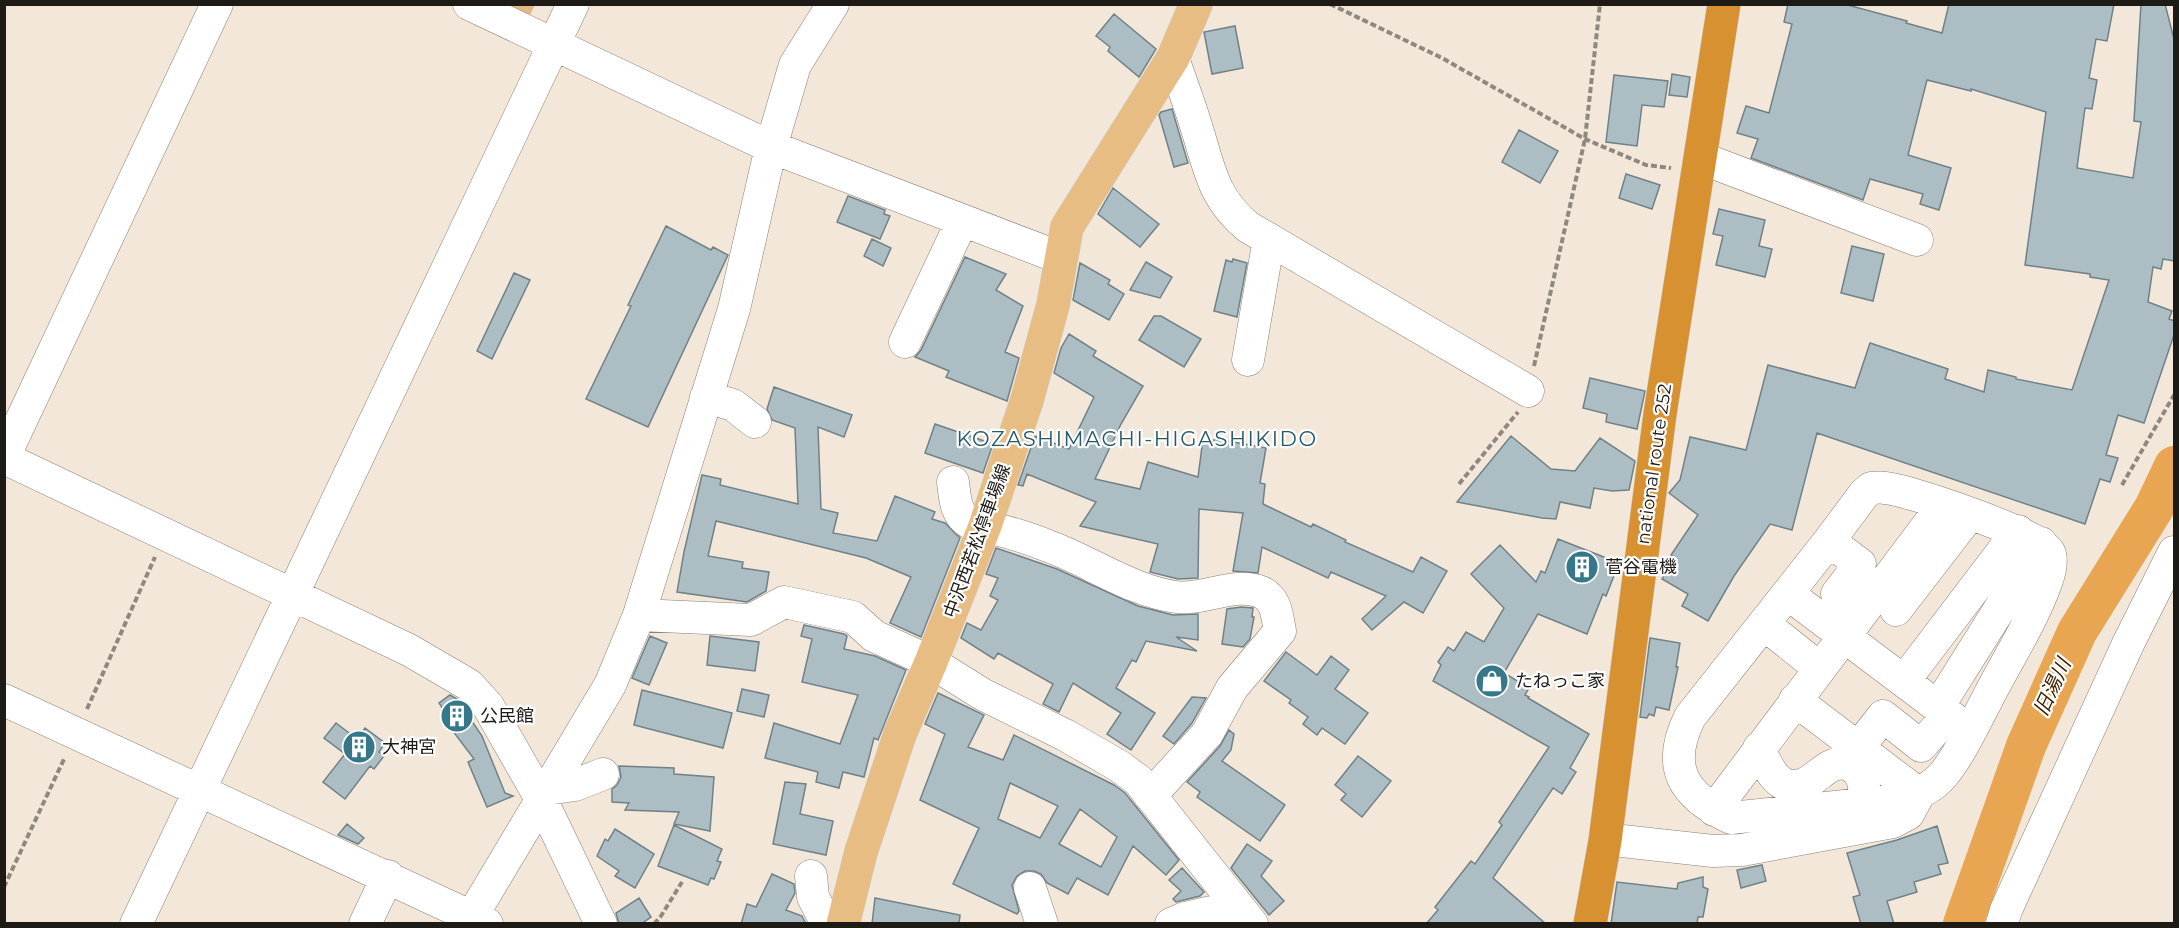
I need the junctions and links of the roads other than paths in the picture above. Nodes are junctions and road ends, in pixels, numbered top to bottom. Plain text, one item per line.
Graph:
1 (217, 4) edge
2 (469, 4) edge
3 (573, 4) edge
4 (833, 4) edge
5 (1196, 4) edge
6 (1724, 4) edge
7 (554, 45) junction
8 (1173, 58) junction
9 (771, 147) junction
10 (1699, 165) junction
11 (962, 220) junction
12 (1269, 239) junction
13 (1917, 240) dead end
14 (1060, 258) junction
15 (905, 342) dead end
16 (1248, 360) dead end
17 (1528, 391) road end
18 (706, 397) junction
19 (755, 422) dead end
20 (4, 457) edge
21 (953, 482) dead end
22 (1956, 509) junction
23 (985, 526) junction
24 (2030, 537) junction
25 (1829, 540) junction
26 (2175, 552) edge
27 (1788, 594) junction
28 (293, 596) junction
29 (1869, 613) junction
30 (639, 615) junction
31 (1764, 624) junction
32 (1936, 639) junction
33 (931, 662) junction
34 (1819, 668) junction
35 (1904, 681) junction
36 (4, 700) edge
37 (1795, 700) junction
38 (1952, 718) junction
39 (1760, 748) junction
40 (1858, 748) junction
41 (603, 774) dead end
42 (199, 790) junction
43 (544, 794) junction
44 (1919, 794) junction
45 (1150, 796) junction
46 (1865, 804) junction
47 (1714, 810) junction
48 (1605, 841) junction
49 (388, 876) junction
50 (811, 876) dead end
51 (1030, 888) dead end
52 (1245, 915) edge
53 (480, 920) edge
54 (136, 924) edge
55 (365, 924) edge
56 (601, 924) edge
57 (827, 924) edge
58 (843, 924) edge
59 (1042, 924) edge
60 (1171, 924) edge
61 (1590, 924) edge
62 (2002, 924) edge

1 - 20 street
2 - 7 street
3 - 7 street
4 - 9 street
5 - 8 main road, 中沢西若松停車場線
6 - 10 highway, national route 252
7 - 9 street
7 - 28 street
8 - 12 street
8 - 14 main road, 中沢西若松停車場線
9 - 11 street
9 - 18 street
10 - 13 street
10 - 48 highway, national route 252
11 - 14 street
11 - 15 street
12 - 16 street
12 - 17 street
14 - 23 main road, 中沢西若松停車場線
18 - 19 street
18 - 30 street
20 - 28 street
21 - 23 street
22 - 24 street
22 - 25 street
22 - 29 street
23 - 33 main road, 中沢西若松停車場線
23 - 45 street
24 - 32 street
24 - 38 street
25 - 27 street
25 - 29 street
26 - 62 street
27 - 29 street
27 - 31 street
28 - 42 street
28 - 43 street
29 - 32 street
29 - 34 street
29 - 35 street
30 - 33 street
30 - 43 street
31 - 34 street
31 - 47 street
32 - 35 street
33 - 45 street
33 - 58 main road, 中沢西若松停車場線
34 - 37 street
35 - 38 street
36 - 42 street
37 - 39 street
37 - 40 street
38 - 40 street
38 - 44 street
39 - 46 street
39 - 47 street
40 - 44 street
41 - 43 street
42 - 49 street
42 - 54 street
43 - 53 street
43 - 56 street
44 - 46 street
44 - 48 street
45 - 52 street
46 - 47 street
48 - 61 highway, national route 252
49 - 53 street
49 - 55 street
50 - 57 street
51 - 59 street
52 - 60 street

